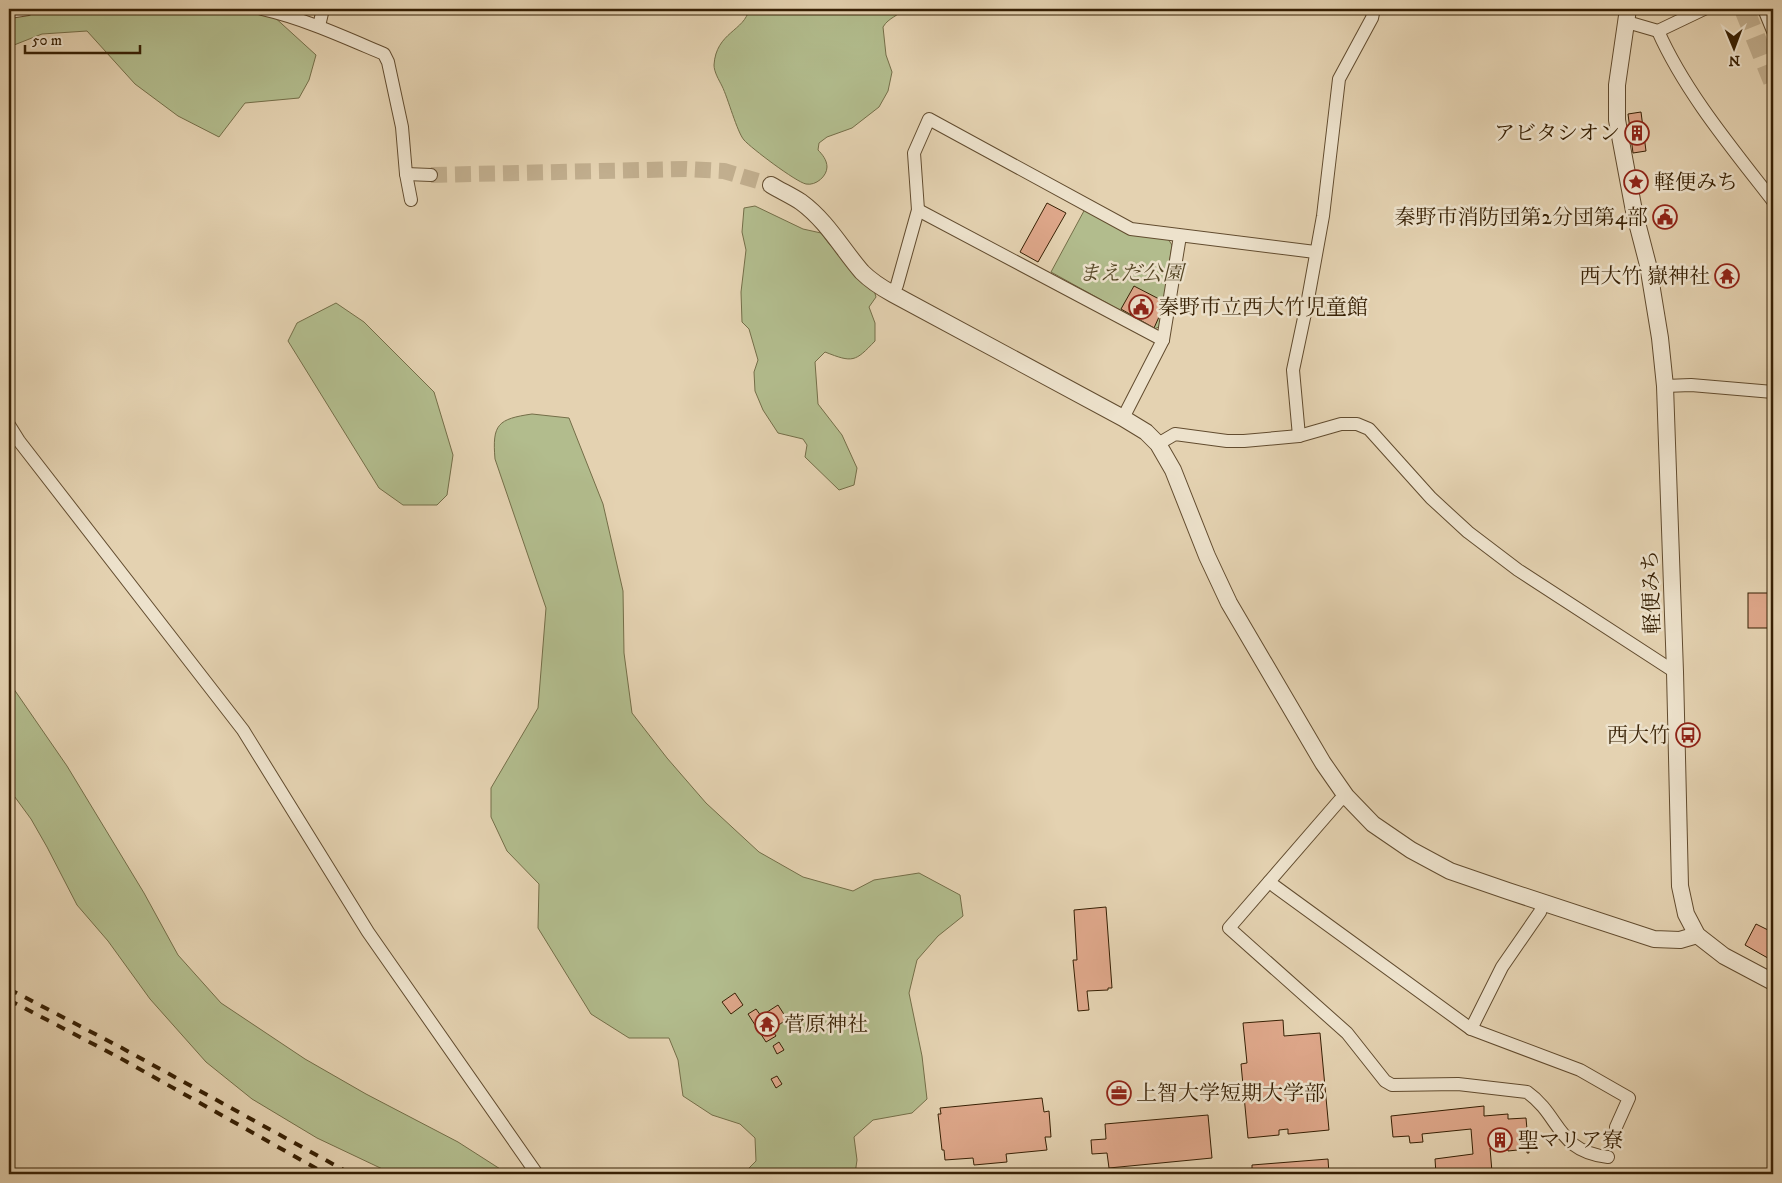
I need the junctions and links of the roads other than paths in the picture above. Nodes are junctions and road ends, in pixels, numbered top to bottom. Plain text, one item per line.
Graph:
1 (28, 9) edge
2 (262, 9) edge
3 (323, 9) edge
4 (1374, 9) edge
5 (1704, 9) edge
6 (1764, 9) edge
7 (9, 12) edge
8 (1627, 15) edge
9 (319, 26) junction
10 (1658, 31) junction
11 (1773, 32) edge
12 (406, 174) junction
13 (431, 175) tunnel mouth
14 (771, 185) tunnel mouth
15 (410, 200) dead end
16 (1773, 201) edge
17 (918, 210) junction
18 (1180, 236) junction
19 (1315, 252) junction
20 (893, 294) junction
21 (1163, 340) junction
22 (1666, 386) junction
23 (1773, 392) edge
24 (1123, 418) junction
25 (9, 425) edge
26 (1299, 436) junction
27 (1158, 444) junction
28 (1675, 672) junction
29 (1346, 796) junction
30 (1269, 882) junction
31 (1543, 903) junction
32 (1697, 935) junction
33 (1773, 982) edge
34 (1471, 1029) junction
35 (1616, 1127) dead end
36 (1608, 1157) dead end
37 (536, 1174) edge

1 - 7 street
2 - 9 street
3 - 9 street
4 - 19 street
5 - 10 street
6 - 11 street
8 - 10 street
8 - 22 street, 軽便みち
9 - 12 street
10 - 16 street
12 - 13 street
12 - 15 street
14 - 20 street
17 - 18 street
17 - 20 street
17 - 21 street
18 - 19 street
18 - 21 street
19 - 26 street
20 - 24 street
21 - 24 street
22 - 23 street
22 - 28 street, 軽便みち
24 - 27 street
25 - 37 street
26 - 27 street
26 - 28 street
27 - 29 street
28 - 32 street, 軽便みち
29 - 30 street
29 - 31 street
30 - 34 street
30 - 36 street
31 - 32 street
31 - 34 street
32 - 33 street, 軽便みち
34 - 35 street

